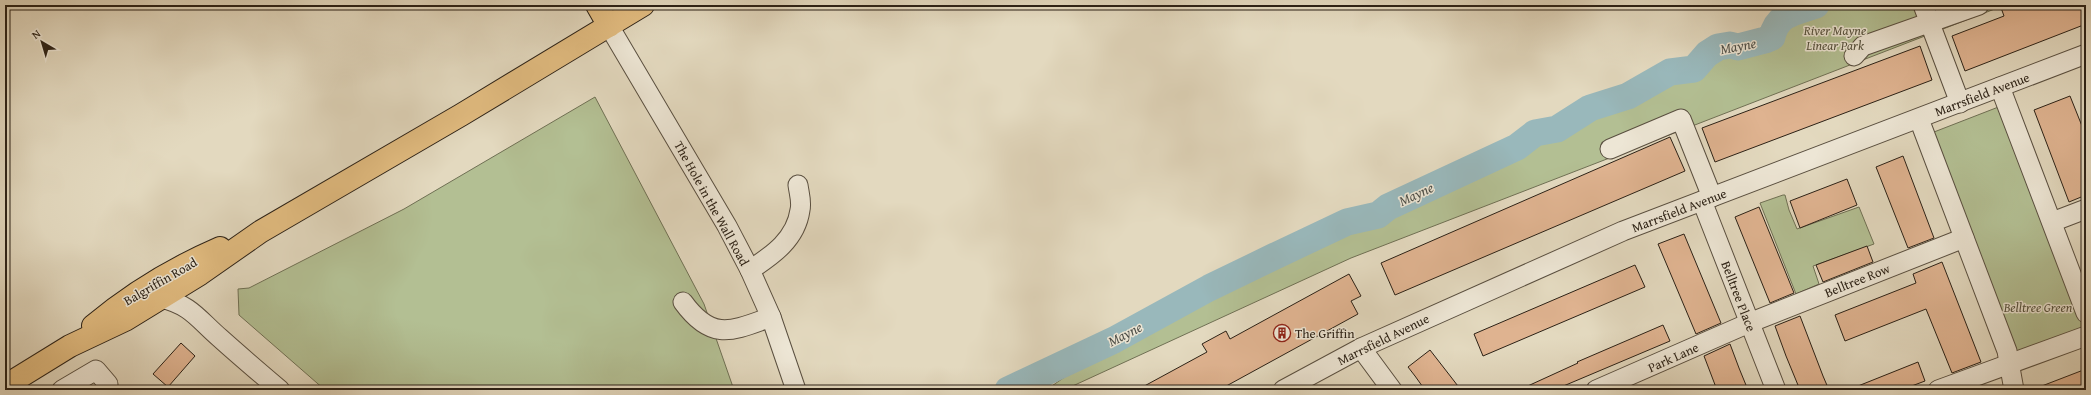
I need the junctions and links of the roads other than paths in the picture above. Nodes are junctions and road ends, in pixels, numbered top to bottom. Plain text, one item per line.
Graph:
1 (597, 5) edge
2 (642, 5) edge
3 (1923, 5) edge
4 (1979, 5) edge
5 (1929, 22) junction
6 (609, 26) junction
7 (2086, 54) edge
8 (1854, 56) dead end
9 (2000, 87) junction
10 (1960, 103) junction
11 (1920, 119) junction
12 (1610, 148) dead end
13 (798, 185) dead end
14 (1707, 199) junction
15 (2086, 209) edge
16 (2052, 222) junction
17 (260, 232) junction
18 (1964, 238) junction
19 (750, 270) junction
20 (161, 298) junction
21 (683, 302) dead end
22 (2086, 313) edge
23 (771, 317) junction
24 (1749, 323) junction
25 (2086, 336) edge
26 (70, 346) junction
27 (1361, 348) junction
28 (2010, 364) junction
29 (108, 384) dead end
30 (5, 386) edge
31 (62, 390) edge
32 (280, 390) edge
33 (796, 390) edge
34 (1284, 390) edge
35 (1392, 390) edge
36 (1596, 390) edge
37 (1776, 390) edge
38 (1938, 390) edge
39 (2014, 390) edge

1 - 6 main road
2 - 6 main road
3 - 5 street
4 - 5 street
5 - 8 street
5 - 10 street
6 - 17 main road
6 - 19 street, The Hole in the Wall Road
7 - 9 street, Marrsfield Avenue
9 - 10 street, Marrsfield Avenue
9 - 16 street
10 - 11 street, Marrsfield Avenue
11 - 14 street, Marrsfield Avenue
11 - 18 street
12 - 14 street, Belltree Place
13 - 19 street
14 - 24 street, Belltree Place
14 - 27 street, Marrsfield Avenue
15 - 16 street
16 - 22 street
17 - 20 main road, Balgriffin Road
17 - 26 main road, Balgriffin Road
18 - 24 street, Belltree Row
18 - 28 street
19 - 23 street, The Hole in the Wall Road
20 - 26 main road, Balgriffin Road
20 - 32 street
21 - 23 street
23 - 33 street, The Hole in the Wall Road
24 - 36 street, Park Lane
24 - 37 street, Belltree Place
25 - 28 street
26 - 30 main road, Balgriffin Road
27 - 34 street, Marrsfield Avenue
27 - 35 street
28 - 38 street
28 - 39 street
29 - 31 street

